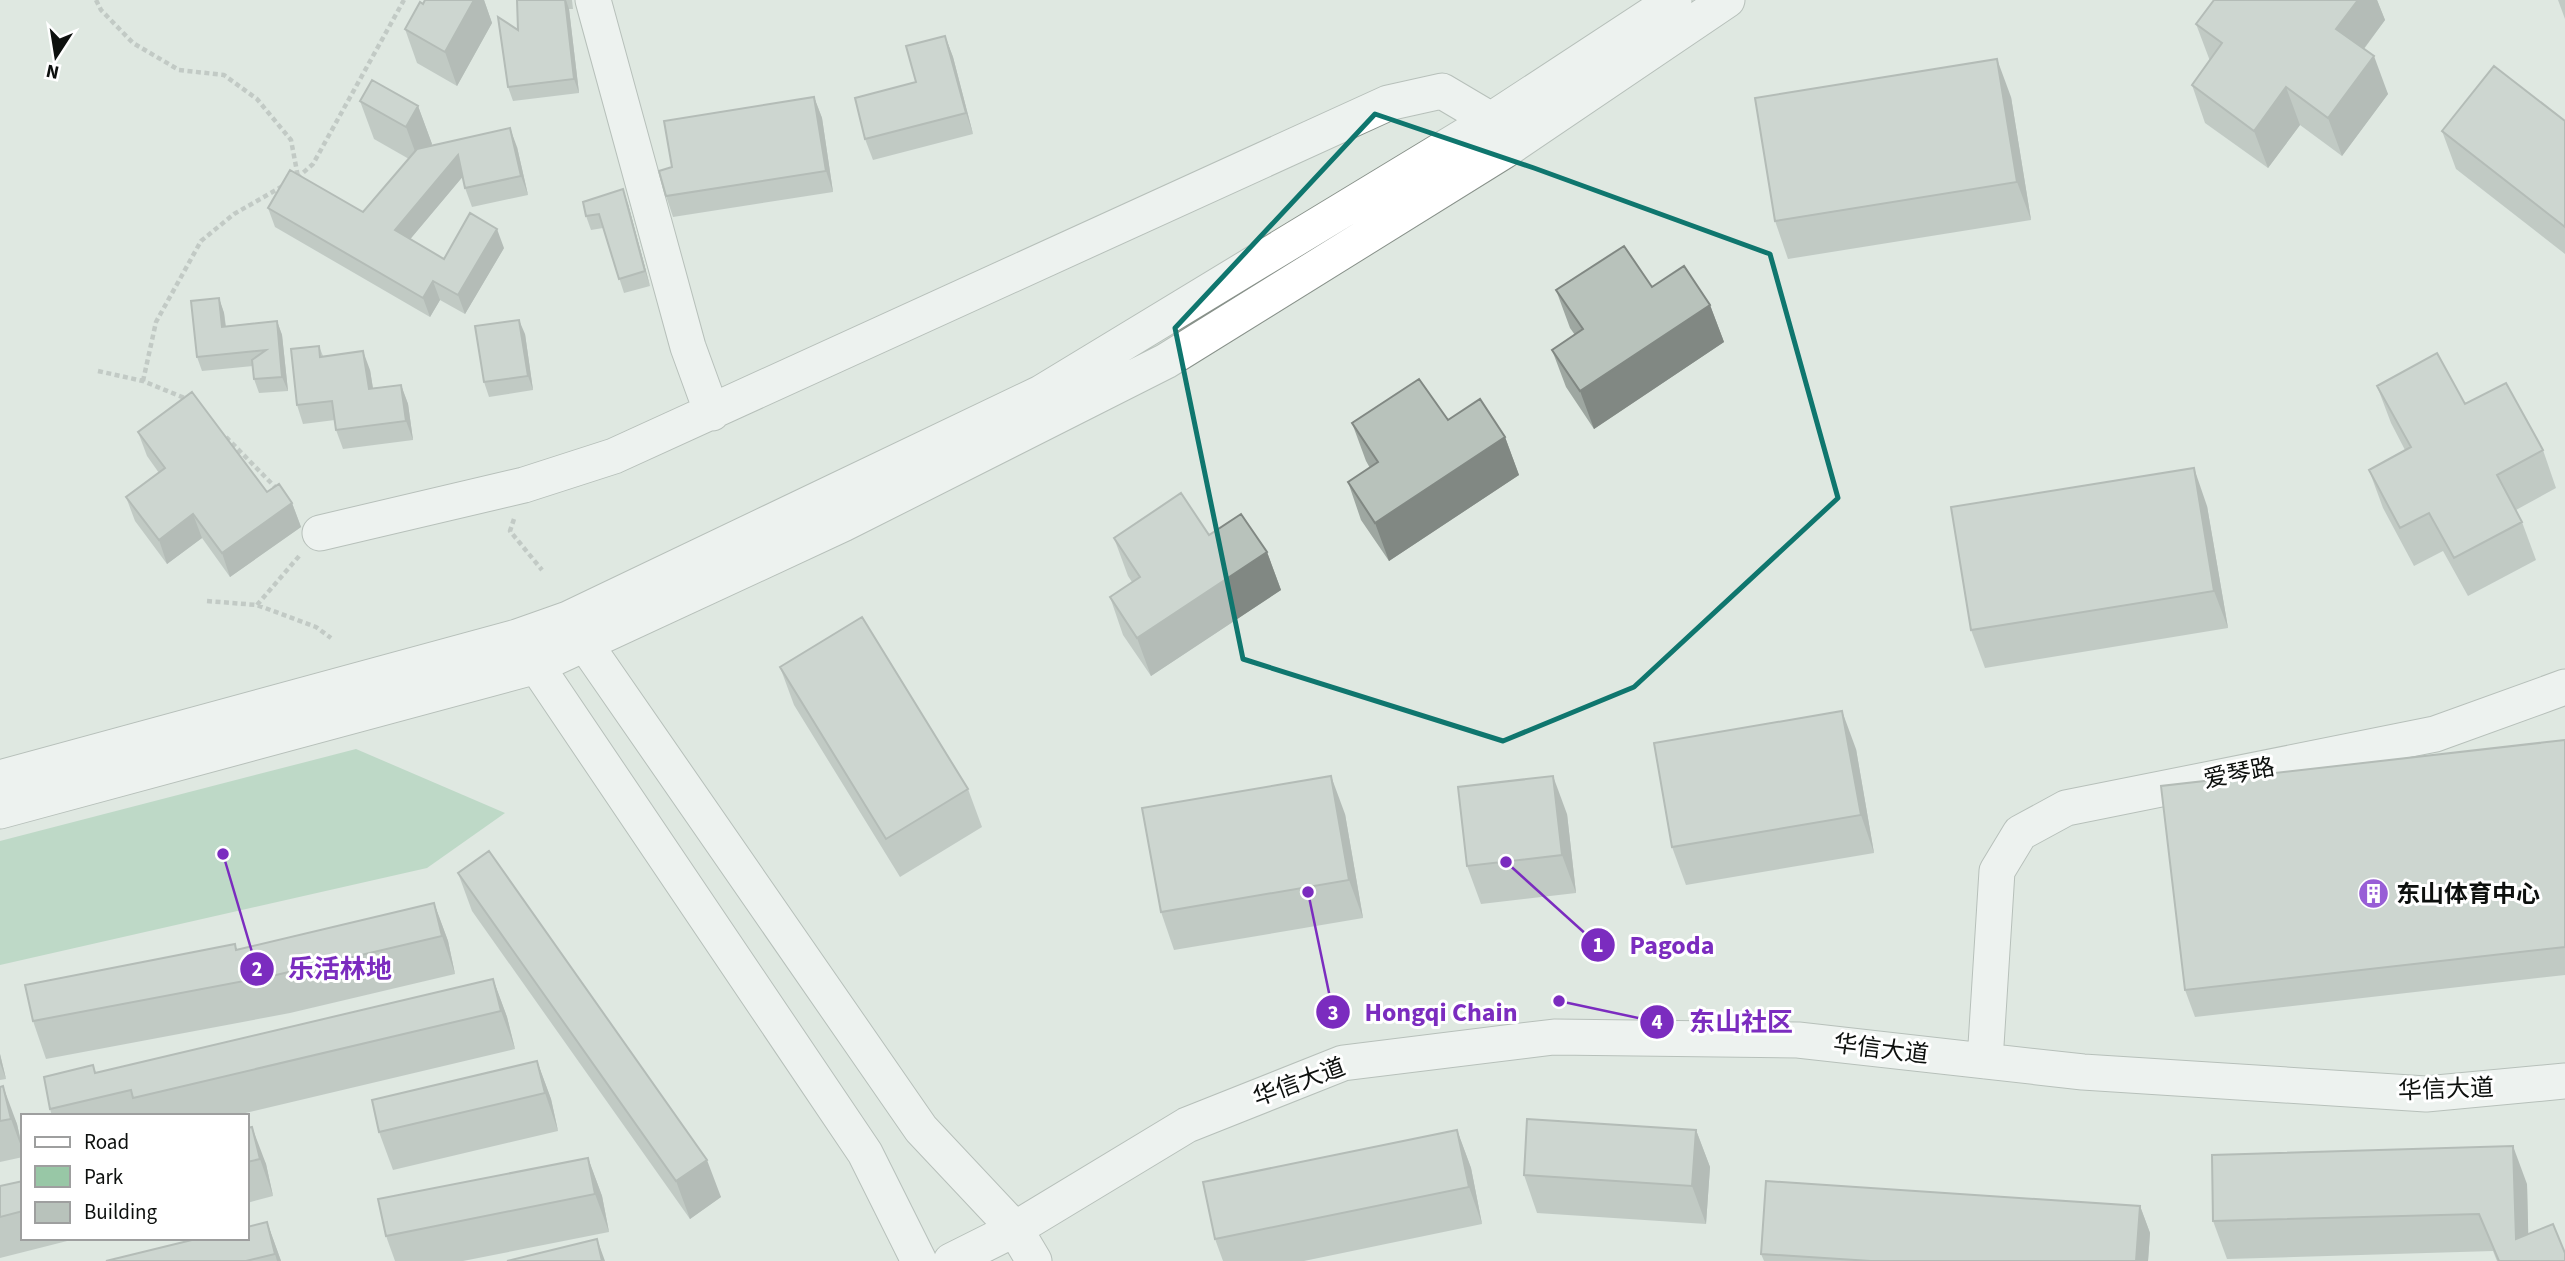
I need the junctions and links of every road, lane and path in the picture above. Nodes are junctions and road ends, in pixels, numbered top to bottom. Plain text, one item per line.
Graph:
1 (96, 0) edge
2 (404, 0) edge
3 (593, 0) edge
4 (1674, 0) edge
5 (1727, 0) edge
6 (1491, 120) junction
7 (298, 177) junction
8 (98, 371) dead end
9 (143, 381) junction
10 (195, 407) edge
11 (712, 413) junction
12 (222, 434) edge
13 (524, 485) junction
14 (286, 497) edge
15 (320, 533) joint
16 (542, 570) dead end
17 (207, 601) dead end
18 (257, 605) junction
19 (577, 631) junction
20 (517, 637) junction
21 (331, 638) dead end
22 (537, 666) junction
23 (2565, 687) edge
24 (0, 778) edge
25 (0, 811) edge
26 (1985, 1061) junction
27 (2565, 1081) edge
28 (1015, 1230) junction
29 (919, 1261) edge
30 (951, 1261) edge
31 (1034, 1261) edge

1 - 7 path
2 - 7 path
3 - 11 street
4 - 6 street
5 - 19 street
6 - 11 street
6 - 19 street
7 - 9 path
8 - 9 path
9 - 10 path
11 - 13 street
12 - 14 path
13 - 15 street
13 - 16 path
15 - 18 path
17 - 18 path
18 - 21 path
19 - 20 street
19 - 22 street
19 - 28 street
20 - 22 street
20 - 24 street
22 - 25 street
22 - 29 street
23 - 26 street, 爱琴路
26 - 27 street, 华信大道
26 - 28 street, 华信大道
28 - 30 street, 华信大道
28 - 31 street

